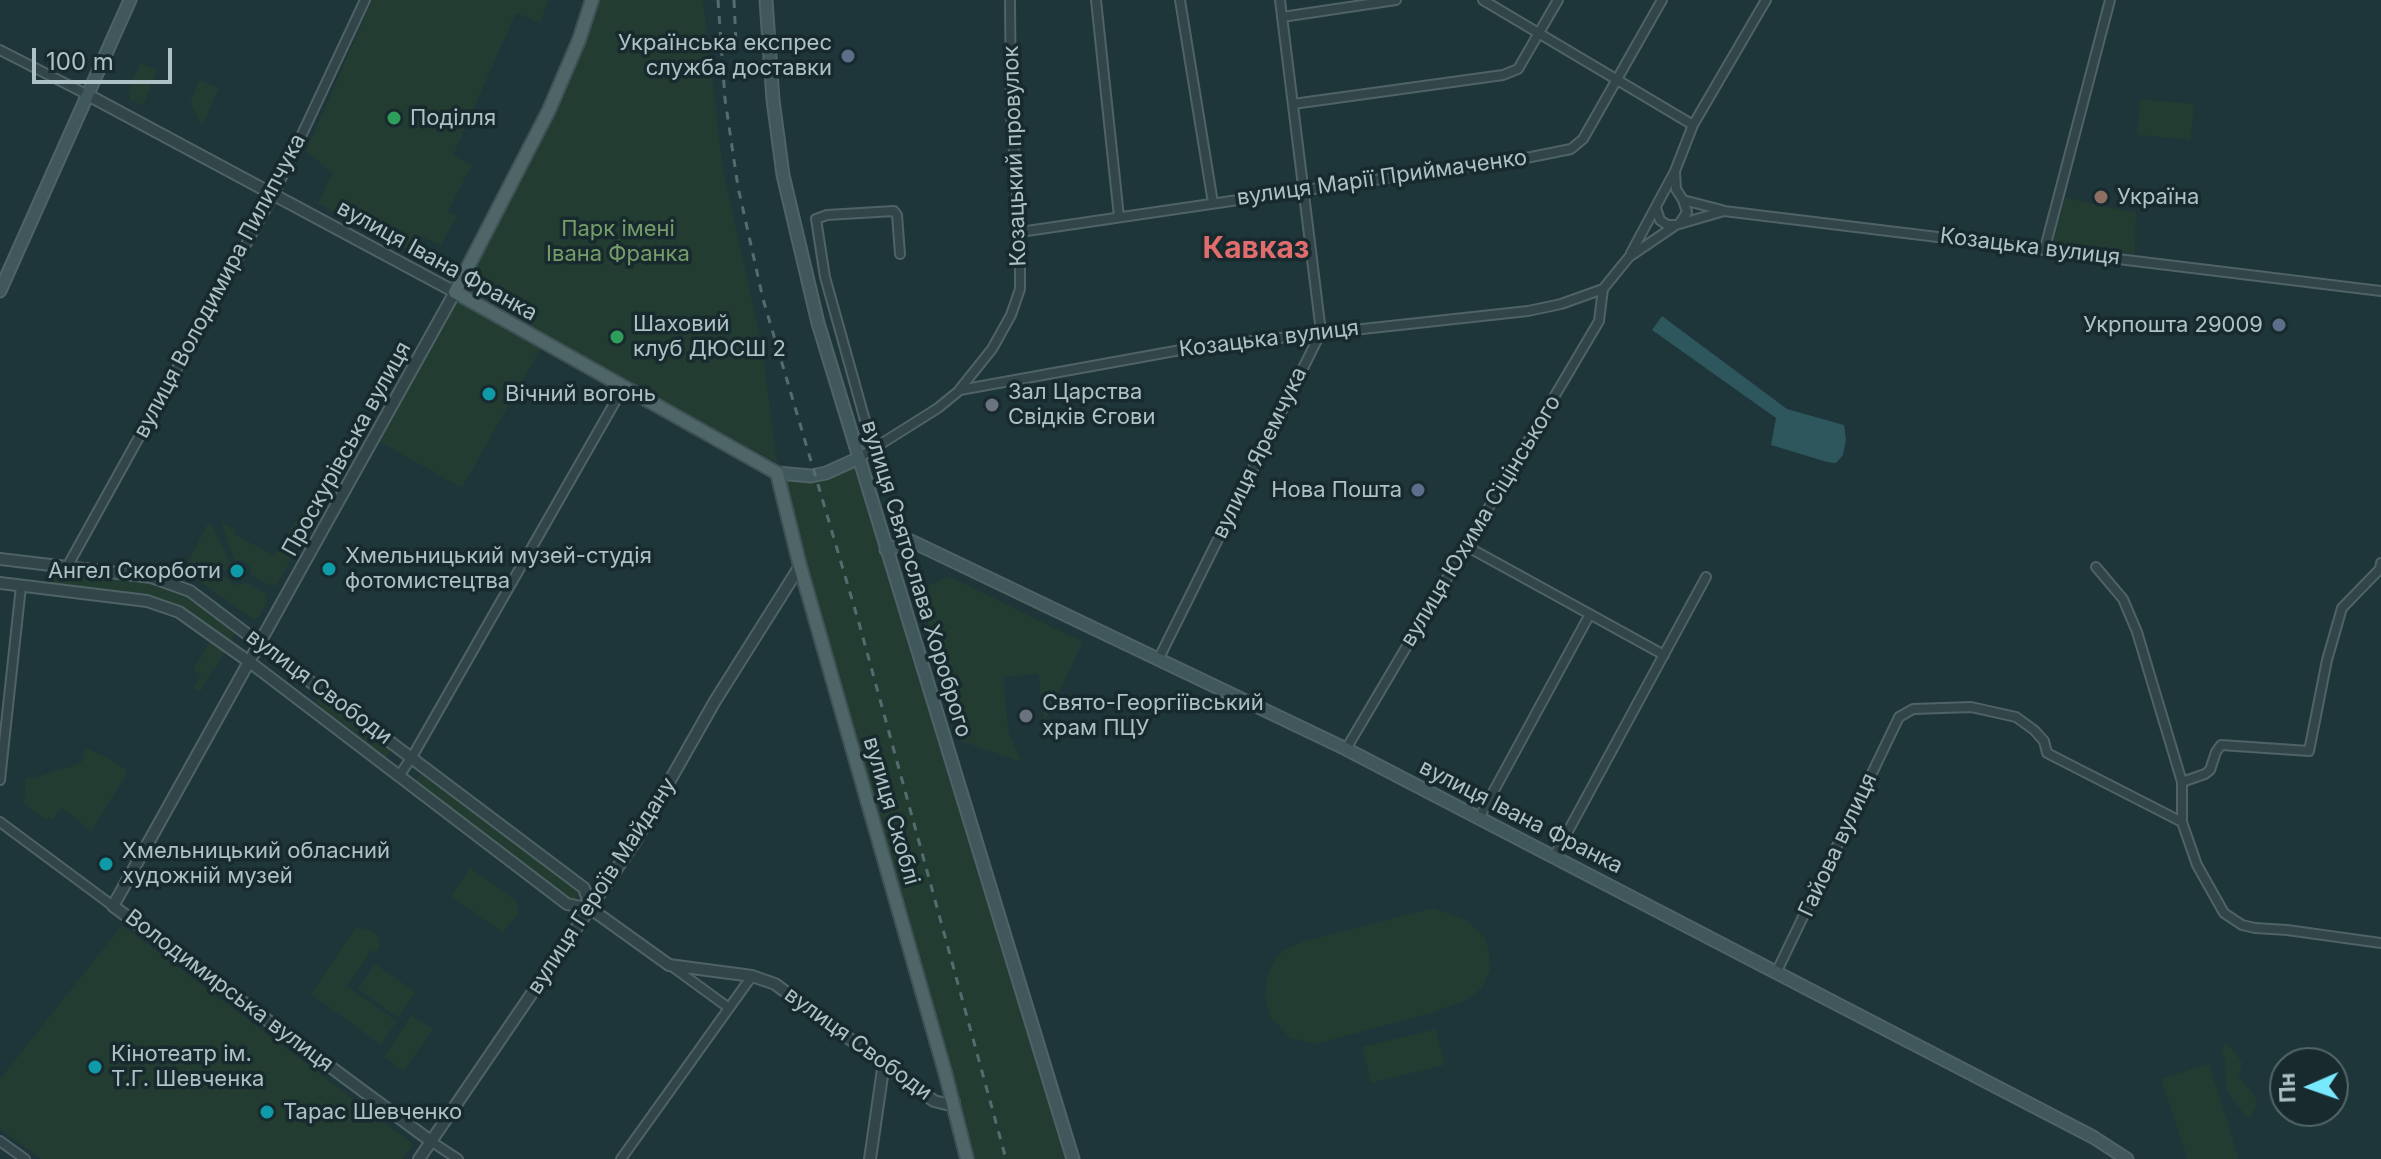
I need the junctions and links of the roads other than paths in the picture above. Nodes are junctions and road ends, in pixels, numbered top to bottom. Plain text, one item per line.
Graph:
1 (130, 0) edge
2 (365, 0) edge
3 (592, 0) edge
4 (766, 0) edge
5 (1010, 0) edge
6 (1096, 0) edge
7 (1180, 0) edge
8 (1280, 0) edge
9 (1396, 0) edge
10 (1483, 0) edge
11 (1558, 0) edge
12 (1662, 0) edge
13 (1766, 0) edge
14 (2110, 0) edge
15 (1282, 17) junction
16 (1538, 33) junction
17 (0, 50) edge
18 (1617, 80) junction
19 (88, 95) junction
20 (1293, 104) junction
21 (1693, 125) junction
22 (1675, 171) junction
23 (1303, 189) junction
24 (274, 194) junction
25 (1682, 198) junction
26 (1213, 203) junction
27 (1658, 204) junction
28 (1724, 211) junction
29 (1119, 217) junction
30 (1678, 224) junction
31 (1020, 232) junction
32 (2045, 248) junction
33 (900, 254) dead end
34 (1629, 257) junction
35 (1603, 289) junction
36 (0, 291) edge
37 (2381, 291) edge
38 (455, 292) junction
39 (1321, 332) junction
40 (623, 388) junction
41 (960, 390) junction
42 (873, 449) junction
43 (857, 459) junction
44 (777, 473) junction
45 (1466, 546) junction
46 (886, 550) junction
47 (0, 559) edge
48 (2381, 563) edge
49 (800, 566) junction
50 (67, 567) junction
51 (2096, 567) dead end
52 (1706, 577) dead end
53 (0, 583) edge
54 (21, 586) junction
55 (1590, 614) junction
56 (262, 643) junction
57 (1664, 655) junction
58 (1158, 660) junction
59 (251, 663) junction
60 (1346, 749) junction
61 (412, 757) junction
62 (399, 776) junction
63 (0, 780) edge
64 (2182, 782) junction
65 (1479, 818) junction
66 (0, 822) edge
67 (2182, 822) junction
68 (1554, 857) junction
69 (113, 906) junction
70 (591, 909) junction
71 (2381, 943) edge
72 (669, 965) junction
73 (1776, 973) junction
74 (752, 976) junction
75 (729, 1008) junction
76 (884, 1062) junction
77 (954, 1102) junction
78 (0, 1141) edge
79 (432, 1142) junction
80 (25, 1159) edge
81 (419, 1159) edge
82 (458, 1159) edge
83 (621, 1159) edge
84 (870, 1159) edge
85 (967, 1159) edge
86 (1073, 1159) edge
87 (2127, 1159) edge

1 - 19 main road
2 - 24 street, вулиця Володимира Пилипчука
3 - 38 main road, Проскурівська вулиця
4 - 43 main road, вулиця Святослава Хороброго
5 - 31 street, Козацький провулок
6 - 29 street
7 - 26 street
8 - 15 street
9 - 15 street
10 - 16 street
11 - 16 street
12 - 18 street, вулиця Марії Приймаченко
13 - 21 street
14 - 32 street
15 - 20 street
16 - 18 street
16 - 20 street
17 - 19 street, вулиця Івана Франка
18 - 21 street
18 - 23 street, вулиця Марії Приймаченко
19 - 24 street, вулиця Івана Франка
19 - 36 main road
20 - 23 street
21 - 22 street
22 - 25 street
22 - 27 street
23 - 26 street, вулиця Марії Приймаченко
23 - 39 street
24 - 38 street, вулиця Івана Франка
24 - 50 street, вулиця Володимира Пилипчука
25 - 27 street
25 - 28 street
25 - 30 street
26 - 29 street, вулиця Марії Приймаченко
27 - 30 street
27 - 34 street
28 - 30 street, Козацька вулиця
28 - 32 street, Козацька вулиця
29 - 31 street, вулиця Марії Приймаченко
30 - 34 street, Козацька вулиця
31 - 41 street, Козацький провулок
32 - 37 street, Козацька вулиця
33 - 42 street
34 - 35 street, Козацька вулиця
35 - 39 street, Козацька вулиця
35 - 45 street, вулиця Юхима Сіцінського
38 - 40 main road, вулиця Івана Франка
38 - 56 street, Проскурівська вулиця
39 - 41 street, Козацька вулиця
39 - 58 street, вулиця Яремчука
40 - 44 main road, вулиця Івана Франка
40 - 61 street
41 - 42 street, Козацька вулиця
42 - 43 street, Козацька вулиця
43 - 44 main road, вулиця Івана Франка
43 - 46 main road, вулиця Святослава Хороброго
44 - 49 main road, вулиця Скоблі
45 - 55 street
45 - 60 street, вулиця Юхима Сіцінського
46 - 58 main road, вулиця Івана Франка
46 - 86 main road, вулиця Святослава Хороброго
47 - 50 street, вулиця Свободи
48 - 64 street
49 - 70 street, вулиця Героїв Майдану
49 - 77 main road, вулиця Скоблі
50 - 56 street, вулиця Свободи
51 - 64 street
52 - 57 street
53 - 54 street, вулиця Свободи
54 - 59 street, вулиця Свободи
54 - 63 street
55 - 57 street
55 - 65 street
56 - 59 street, Проскурівська вулиця
56 - 61 street, вулиця Свободи
57 - 68 street
58 - 60 main road, вулиця Івана Франка
59 - 62 street, вулиця Свободи
59 - 69 street, Проскурівська вулиця
60 - 65 main road, вулиця Івана Франка
61 - 62 street
61 - 70 street, вулиця Свободи
62 - 70 street, вулиця Свободи
64 - 67 street
65 - 68 main road, вулиця Івана Франка
66 - 69 street, Володимирська вулиця
67 - 71 street
67 - 73 street, Гайова вулиця
68 - 73 main road, вулиця Івана Франка
69 - 79 street, Володимирська вулиця
70 - 72 street, вулиця Свободи
70 - 79 street, вулиця Героїв Майдану
72 - 74 street, вулиця Свободи
72 - 75 street
73 - 87 main road, вулиця Івана Франка
74 - 75 street
74 - 76 street, вулиця Свободи
75 - 83 street
76 - 77 street, вулиця Свободи
76 - 84 street
77 - 85 main road, вулиця Скоблі
78 - 80 street
79 - 81 street, вулиця Героїв Майдану
79 - 82 street, Володимирська вулиця

